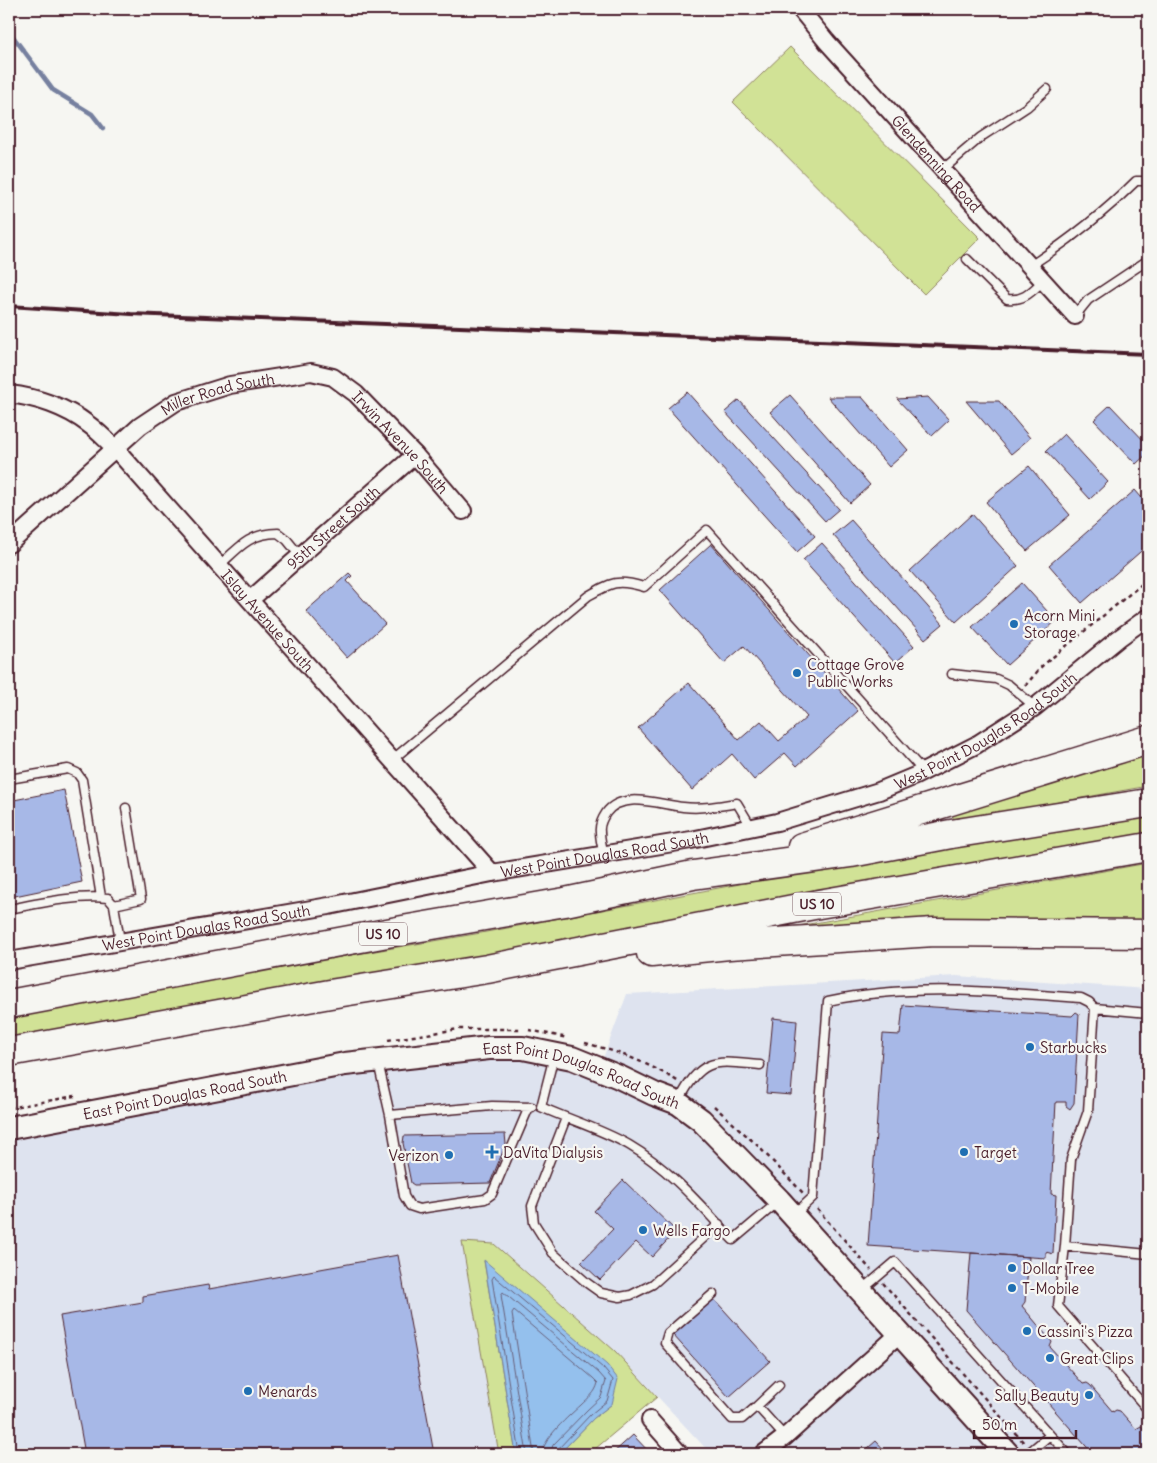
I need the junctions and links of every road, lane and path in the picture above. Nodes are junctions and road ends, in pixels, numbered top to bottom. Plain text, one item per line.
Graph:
1 (800, 9) edge
2 (1047, 89) dead end
3 (942, 170) junction
4 (1148, 184) edge
5 (968, 260) dead end
6 (1148, 260) edge
7 (1030, 266) junction
8 (1043, 281) junction
9 (1075, 316) joint
10 (333, 377) joint
11 (17, 395) edge
12 (114, 447) junction
13 (415, 455) junction
14 (463, 511) dead end
15 (9, 544) edge
16 (300, 556) junction
17 (220, 565) junction
18 (1148, 579) edge
19 (251, 599) junction
20 (1148, 617) edge
21 (952, 674) dead end
22 (1019, 693) junction
23 (1035, 707) junction
24 (1148, 740) edge
25 (392, 760) junction
26 (923, 771) junction
27 (9, 779) edge
28 (1148, 803) edge
29 (126, 808) dead end
30 (752, 828) junction
31 (1148, 847) edge
32 (604, 855) junction
33 (757, 866) junction
34 (492, 873) junction
35 (101, 897) junction
36 (114, 905) junction
37 (9, 909) edge
38 (1148, 934) edge
39 (120, 941) junction
40 (9, 961) edge
41 (488, 969) junction
42 (9, 1004) edge
43 (1095, 1008) junction
44 (1148, 1012) edge
45 (573, 1039) dead end
46 (581, 1041) dead end
47 (380, 1051) junction
48 (9, 1052) edge
49 (555, 1054) junction
50 (760, 1065) dead end
51 (682, 1094) junction
52 (78, 1095) dead end
53 (712, 1104) dead end
54 (529, 1107) junction
55 (541, 1107) junction
56 (9, 1108) edge
57 (390, 1115) junction
58 (566, 1118) junction
59 (9, 1128) edge
60 (809, 1200) junction
61 (786, 1208) junction
62 (719, 1224) junction
63 (1064, 1246) junction
64 (1148, 1254) edge
65 (869, 1284) junction
66 (713, 1294) dead end
67 (899, 1334) junction
68 (779, 1385) dead end
69 (757, 1406) junction
70 (1148, 1410) edge
71 (650, 1420) dead end
72 (1050, 1435) junction
73 (785, 1436) junction
74 (1029, 1452) edge
75 (680, 1454) edge
76 (763, 1454) edge
77 (1008, 1454) edge
78 (1068, 1454) edge

1 - 3 street, Glendenning Road
2 - 3 lane
3 - 7 street, Glendenning Road
4 - 7 lane
5 - 8 lane
6 - 9 lane
7 - 8 street, Glendenning Road
8 - 9 street, Glendenning Road
10 - 12 street, Miller Road South
10 - 13 street, Irwin Avenue South
11 - 12 street, Islay Avenue South
12 - 15 street, Miller Road South
12 - 17 street, Islay Avenue South
13 - 14 street, Irwin Avenue South
13 - 16 street, 95th Street South
16 - 17 lane
16 - 19 street, 95th Street South
17 - 19 street, Islay Avenue South
18 - 22 path
19 - 25 street, Islay Avenue South
20 - 23 street, West Point Douglas Road South
21 - 22 lane
22 - 23 lane
23 - 26 street, West Point Douglas Road South
24 - 33 highway
25 - 26 lane
25 - 34 street, Islay Avenue South
26 - 30 street, West Point Douglas Road South
27 - 35 lane
28 - 33 highway, US 10
29 - 36 lane
30 - 32 street, West Point Douglas Road South
30 - 32 lane
31 - 41 highway, US 10
32 - 34 street, West Point Douglas Road South
33 - 42 highway, US 10
34 - 39 street, West Point Douglas Road South
35 - 36 lane
35 - 37 lane
36 - 39 lane
38 - 41 highway
39 - 40 street, West Point Douglas Road South
41 - 48 highway, US 10
43 - 44 lane
43 - 60 lane
43 - 63 lane
45 - 47 path
46 - 51 path
47 - 49 street, East Point Douglas Road South
47 - 57 lane
47 - 59 street, East Point Douglas Road South
49 - 51 street, East Point Douglas Road South
49 - 55 lane
50 - 51 lane
51 - 61 street, East Point Douglas Road South
52 - 56 path
53 - 60 path
54 - 55 lane
54 - 57 lane
54 - 57 lane
55 - 58 lane
58 - 62 lane
58 - 62 lane
60 - 61 lane
60 - 65 path
61 - 62 lane
61 - 65 street, East Point Douglas Road South
63 - 64 lane
63 - 70 lane
65 - 67 street, East Point Douglas Road South
65 - 72 lane
65 - 74 path
66 - 69 lane
67 - 73 street
67 - 77 street, East Point Douglas Road South
68 - 69 lane
69 - 73 lane
71 - 75 street
72 - 74 lane
72 - 78 lane
73 - 76 street

